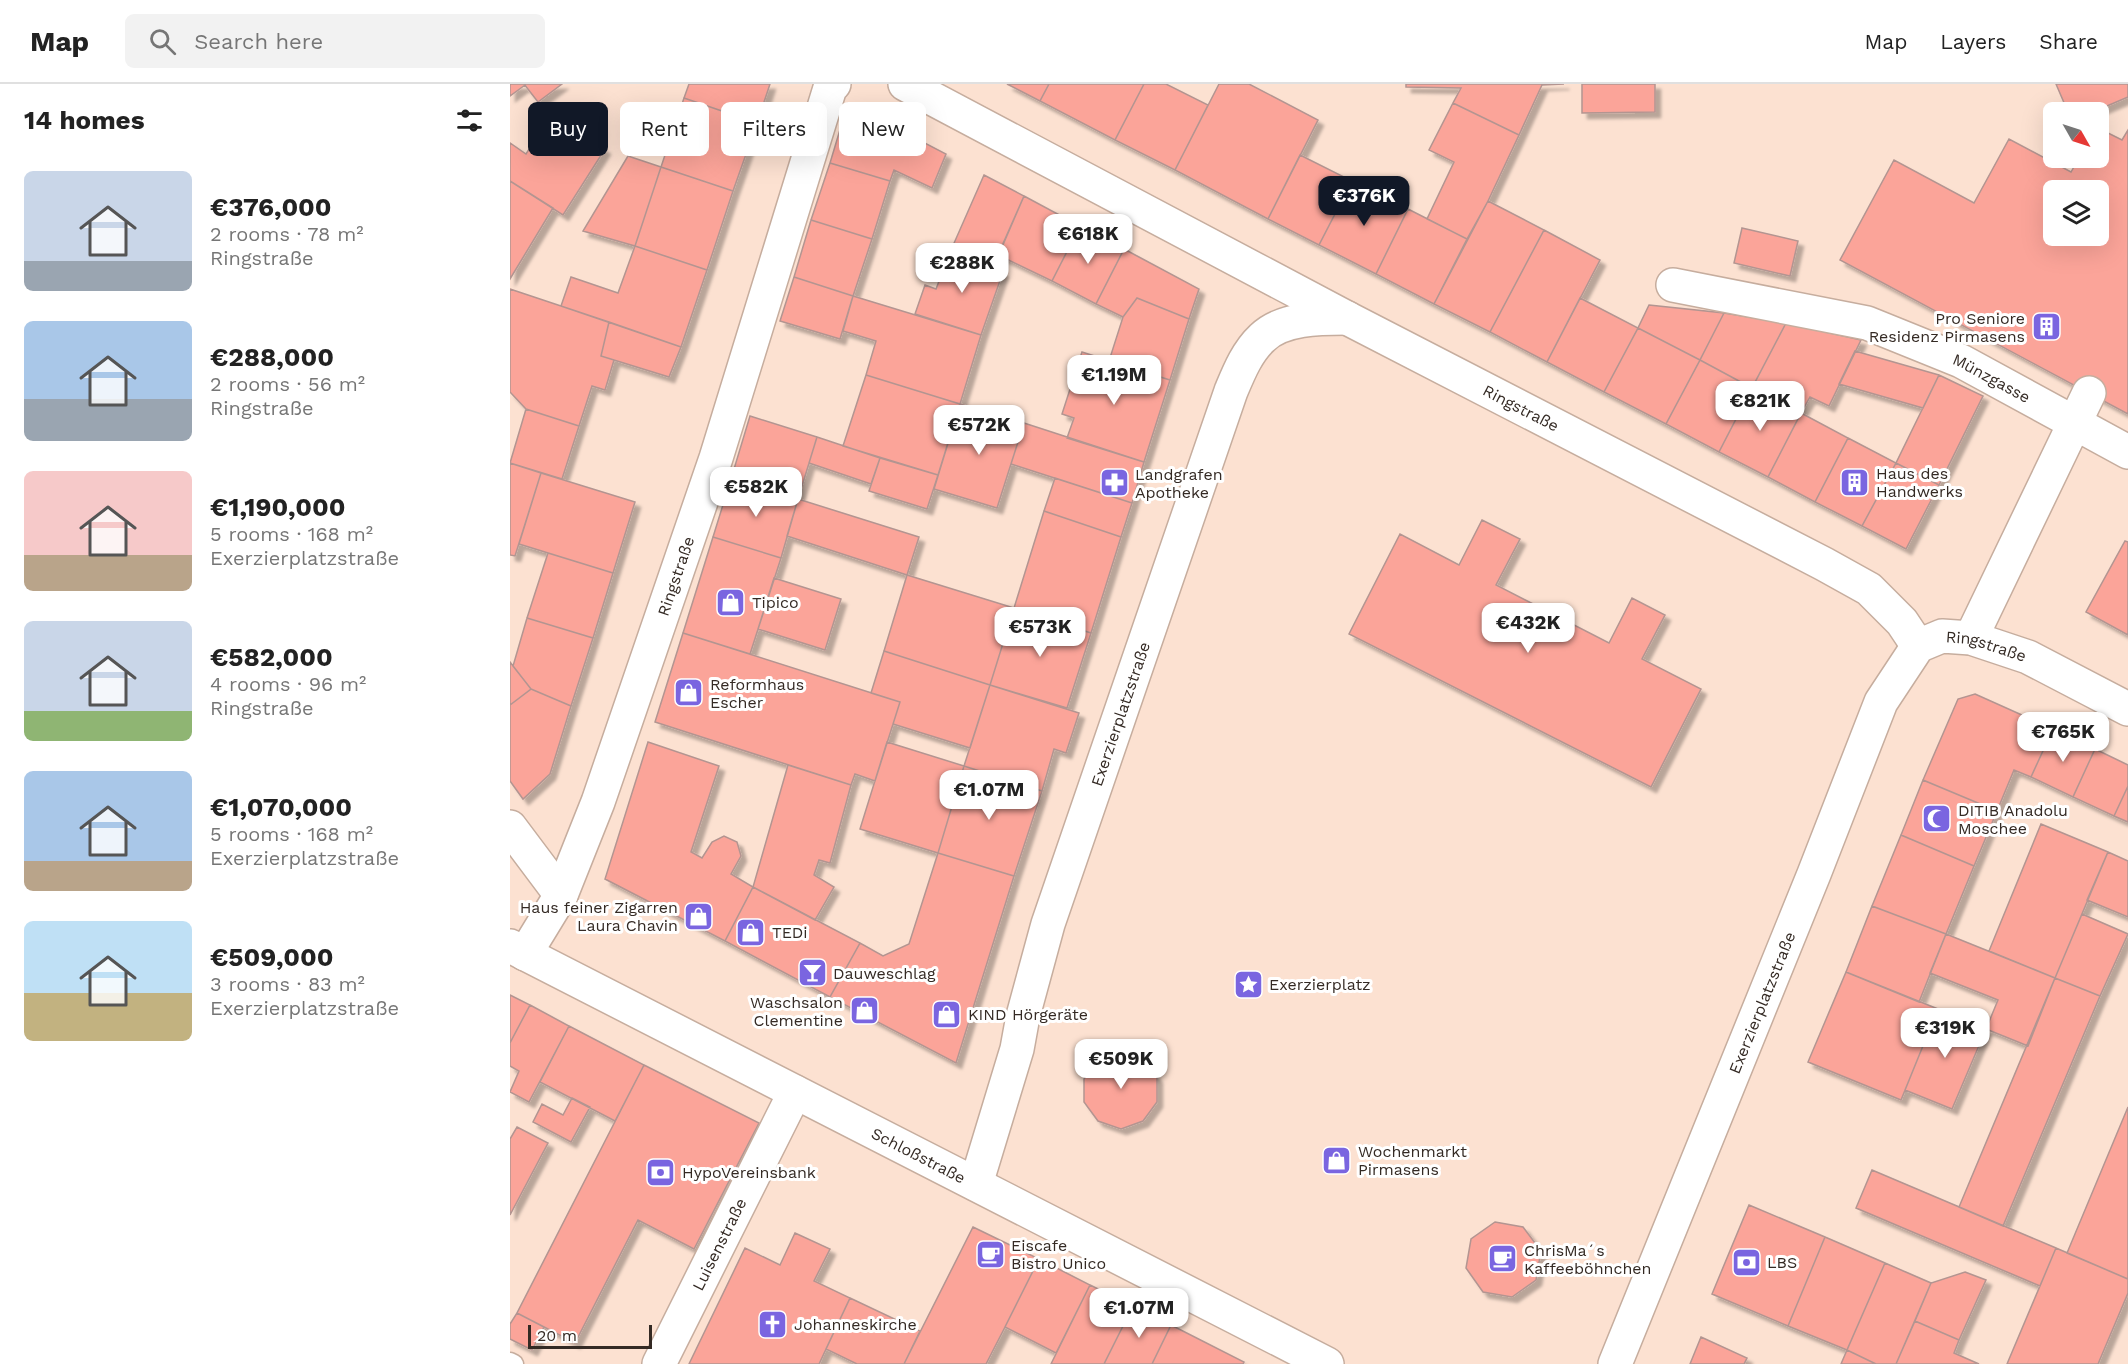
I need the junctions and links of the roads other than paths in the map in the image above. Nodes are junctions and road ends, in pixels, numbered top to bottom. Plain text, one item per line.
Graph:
1 (834, 84) edge
2 (905, 84) edge
3 (1673, 285) dead end
4 (1347, 318) junction
5 (2082, 407) junction
6 (2128, 452) edge
7 (1971, 638) junction
8 (1918, 646) junction
9 (2128, 709) edge
10 (510, 827) edge
11 (561, 895) junction
12 (518, 950) edge
13 (795, 1092) junction
14 (976, 1184) junction
15 (659, 1364) edge
16 (1327, 1364) edge
17 (1615, 1364) edge

1 - 11 street, Ringstraße
2 - 4 street, Ringstraße
3 - 5 street, Münzgasse
4 - 8 street, Ringstraße
4 - 14 street, Exerzierplatzstraße
5 - 6 street, Münzgasse
5 - 7 street
7 - 8 street, Ringstraße
7 - 9 street, Ringstraße
8 - 17 street, Exerzierplatzstraße
10 - 11 street
11 - 12 street, Ringstraße
12 - 13 street, Schloßstraße
13 - 14 street, Schloßstraße
13 - 15 street, Luisenstraße
14 - 16 street, Schloßstraße

